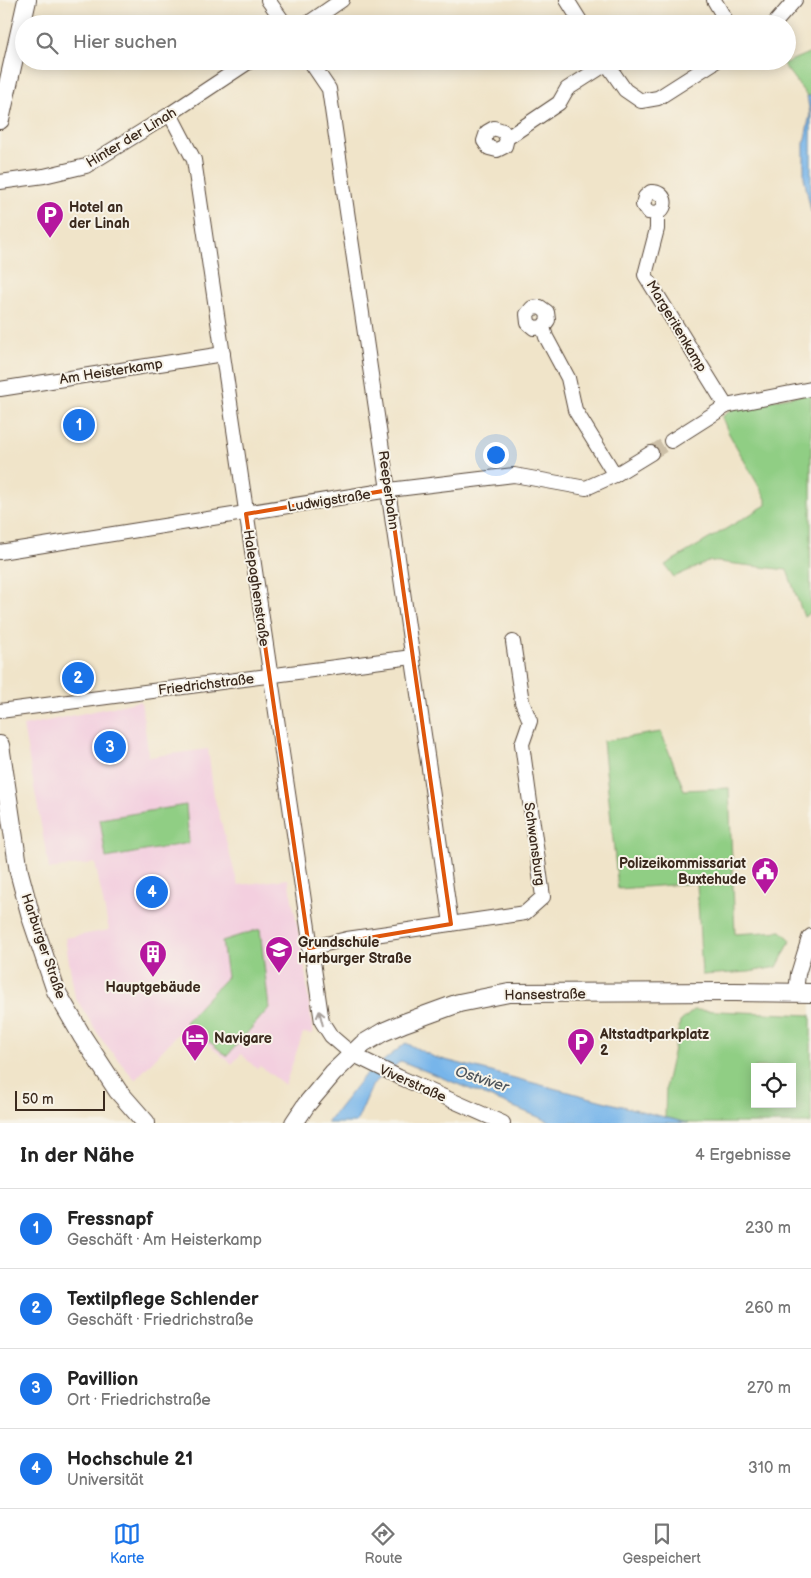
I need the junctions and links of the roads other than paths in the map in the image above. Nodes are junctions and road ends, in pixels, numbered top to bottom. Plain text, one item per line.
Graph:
1 (26, 0) edge
2 (268, 0) edge
3 (342, 0) edge
4 (567, 0) edge
5 (714, 0) edge
6 (795, 0) edge
7 (23, 15) edge
8 (279, 15) edge
9 (320, 15) edge
10 (576, 15) edge
11 (723, 15) edge
12 (782, 15) edge
13 (15, 51) edge
14 (236, 70) edge
15 (316, 70) edge
16 (596, 70) edge
17 (611, 70) edge
18 (702, 70) edge
19 (170, 114) junction
20 (0, 120) edge
21 (507, 138) dead end
22 (0, 182) edge
23 (657, 213) dead end
24 (543, 327) dead end
25 (223, 354) junction
26 (0, 389) edge
27 (811, 389) edge
28 (726, 406) junction
29 (671, 441) tunnel mouth
30 (651, 454) tunnel mouth
31 (615, 475) junction
32 (389, 490) junction
33 (246, 514) junction
34 (0, 552) edge
35 (513, 642) dead end
36 (412, 657) junction
37 (270, 676) junction
38 (0, 711) edge
39 (0, 745) edge
40 (450, 924) junction
41 (811, 936) edge
42 (309, 948) junction
43 (804, 993) edge
44 (352, 1054) junction
45 (146, 1123) edge
46 (294, 1123) edge
47 (503, 1123) edge

1 - 7 street
2 - 8 street
3 - 9 street
4 - 10 street
5 - 11 street
6 - 12 street
13 - 20 street
14 - 19 street, Hinter der Linah
15 - 32 street, Reeperbahn
16 - 21 street
17 - 18 street
19 - 22 street, Hinter der Linah
19 - 25 street, Halepaghenstraße
23 - 28 street, Margeritenkamp
24 - 31 street
25 - 26 street, Am Heisterkamp
25 - 33 street, Halepaghenstraße
27 - 28 street
28 - 29 street
30 - 31 street, Ludwigstraße
31 - 32 street, Ludwigstraße
32 - 33 street, Ludwigstraße
32 - 36 street, Reeperbahn
33 - 34 street, Ludwigstraße
33 - 37 street, Halepaghenstraße
35 - 40 street, Schwansburg
36 - 37 street, Friedrichstraße
36 - 40 street, Reeperbahn
37 - 38 street, Friedrichstraße
37 - 42 street, Halepaghenstraße
39 - 45 street, Harburger Straße
40 - 42 street, Schwansburg
41 - 43 street
44 -> 42 street, Halepaghenstraße
43 - 44 street, Hansestraße
44 - 46 street, Hansestraße
44 - 47 street, Viverstraße

